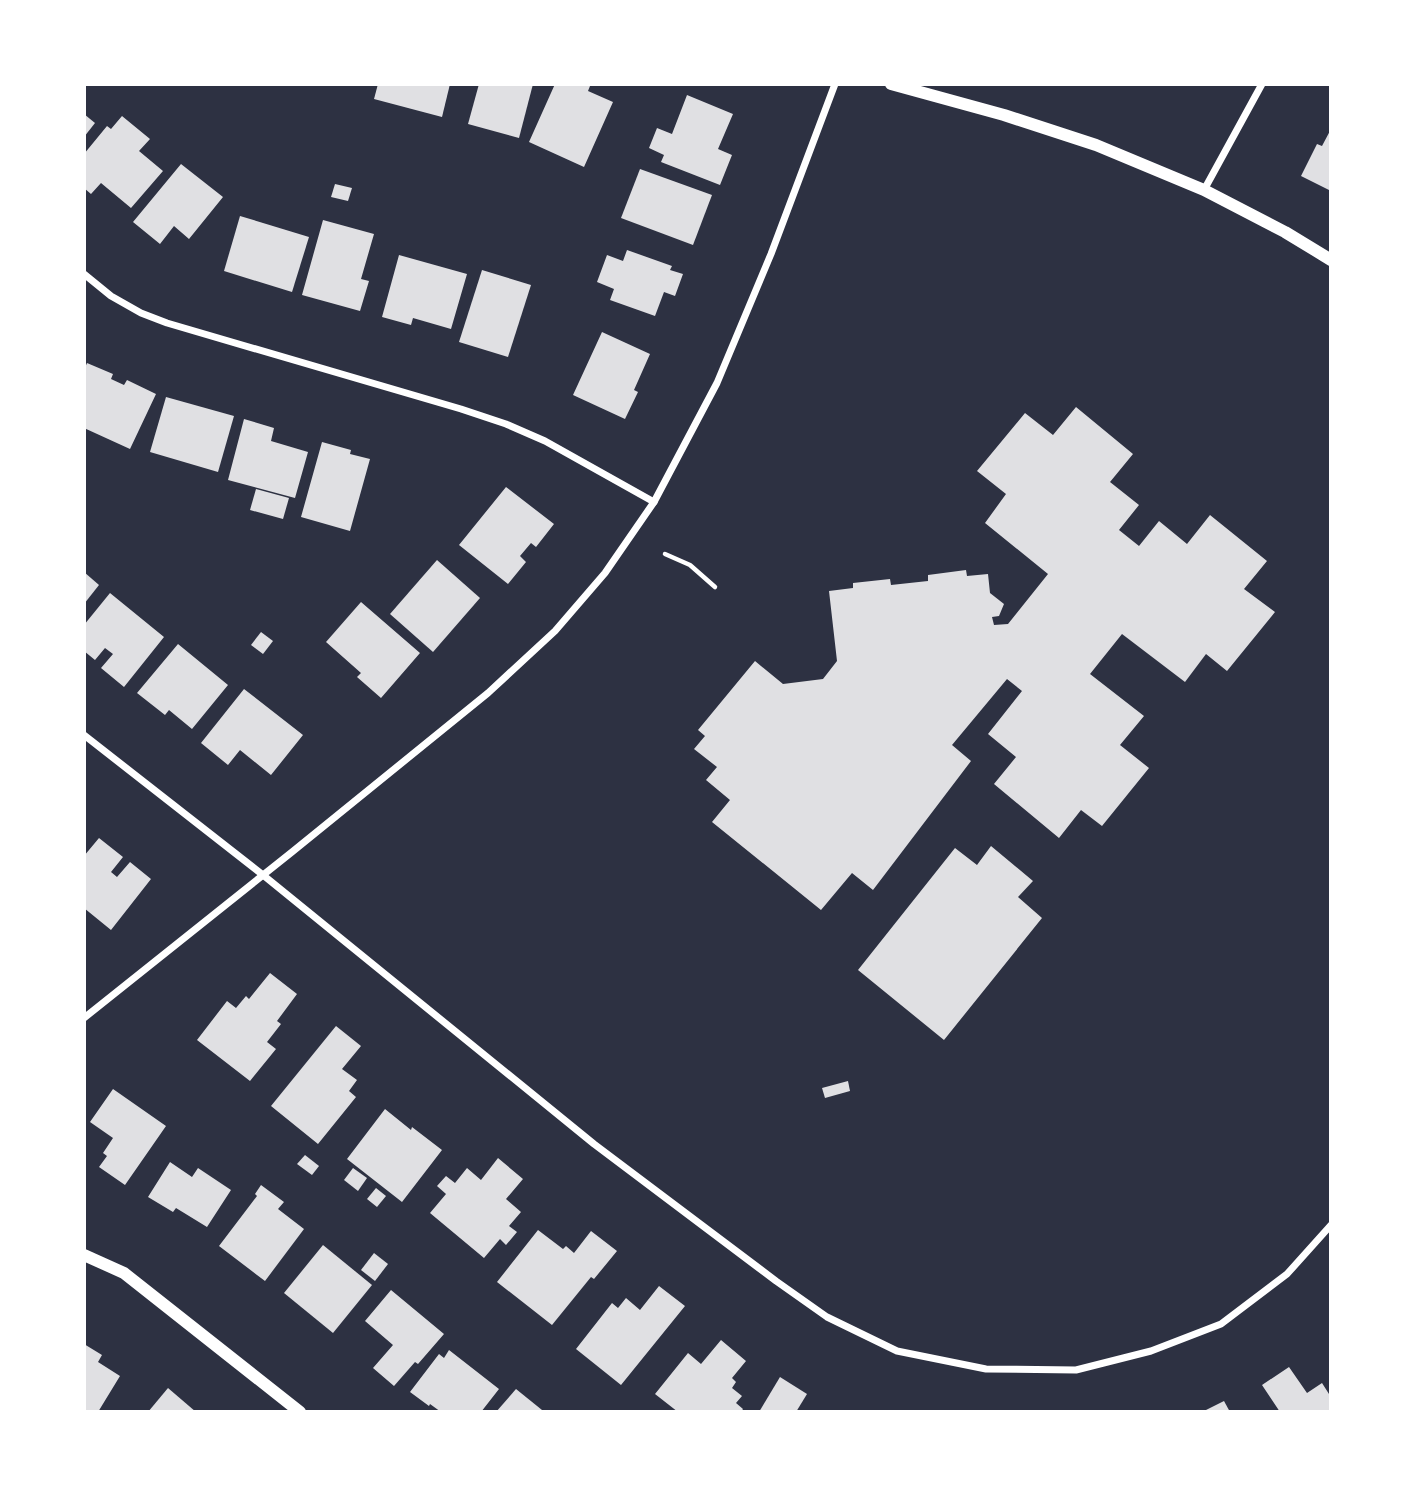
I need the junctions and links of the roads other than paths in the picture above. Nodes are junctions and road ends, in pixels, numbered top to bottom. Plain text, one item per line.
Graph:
1 (835, 84) edge
2 (891, 84) edge
3 (1262, 84) edge
4 (1204, 190) junction
5 (1331, 260) edge
6 (84, 274) edge
7 (654, 502) junction
8 (84, 735) edge
9 (263, 875) junction
10 (84, 1018) edge
11 (1331, 1225) edge
12 (84, 1255) edge
13 (300, 1412) edge

1 - 7 street
2 - 4 street
3 - 4 street
4 - 5 street
6 - 7 street
7 - 9 street
8 - 9 street
9 - 10 street
9 - 11 street
12 - 13 street

